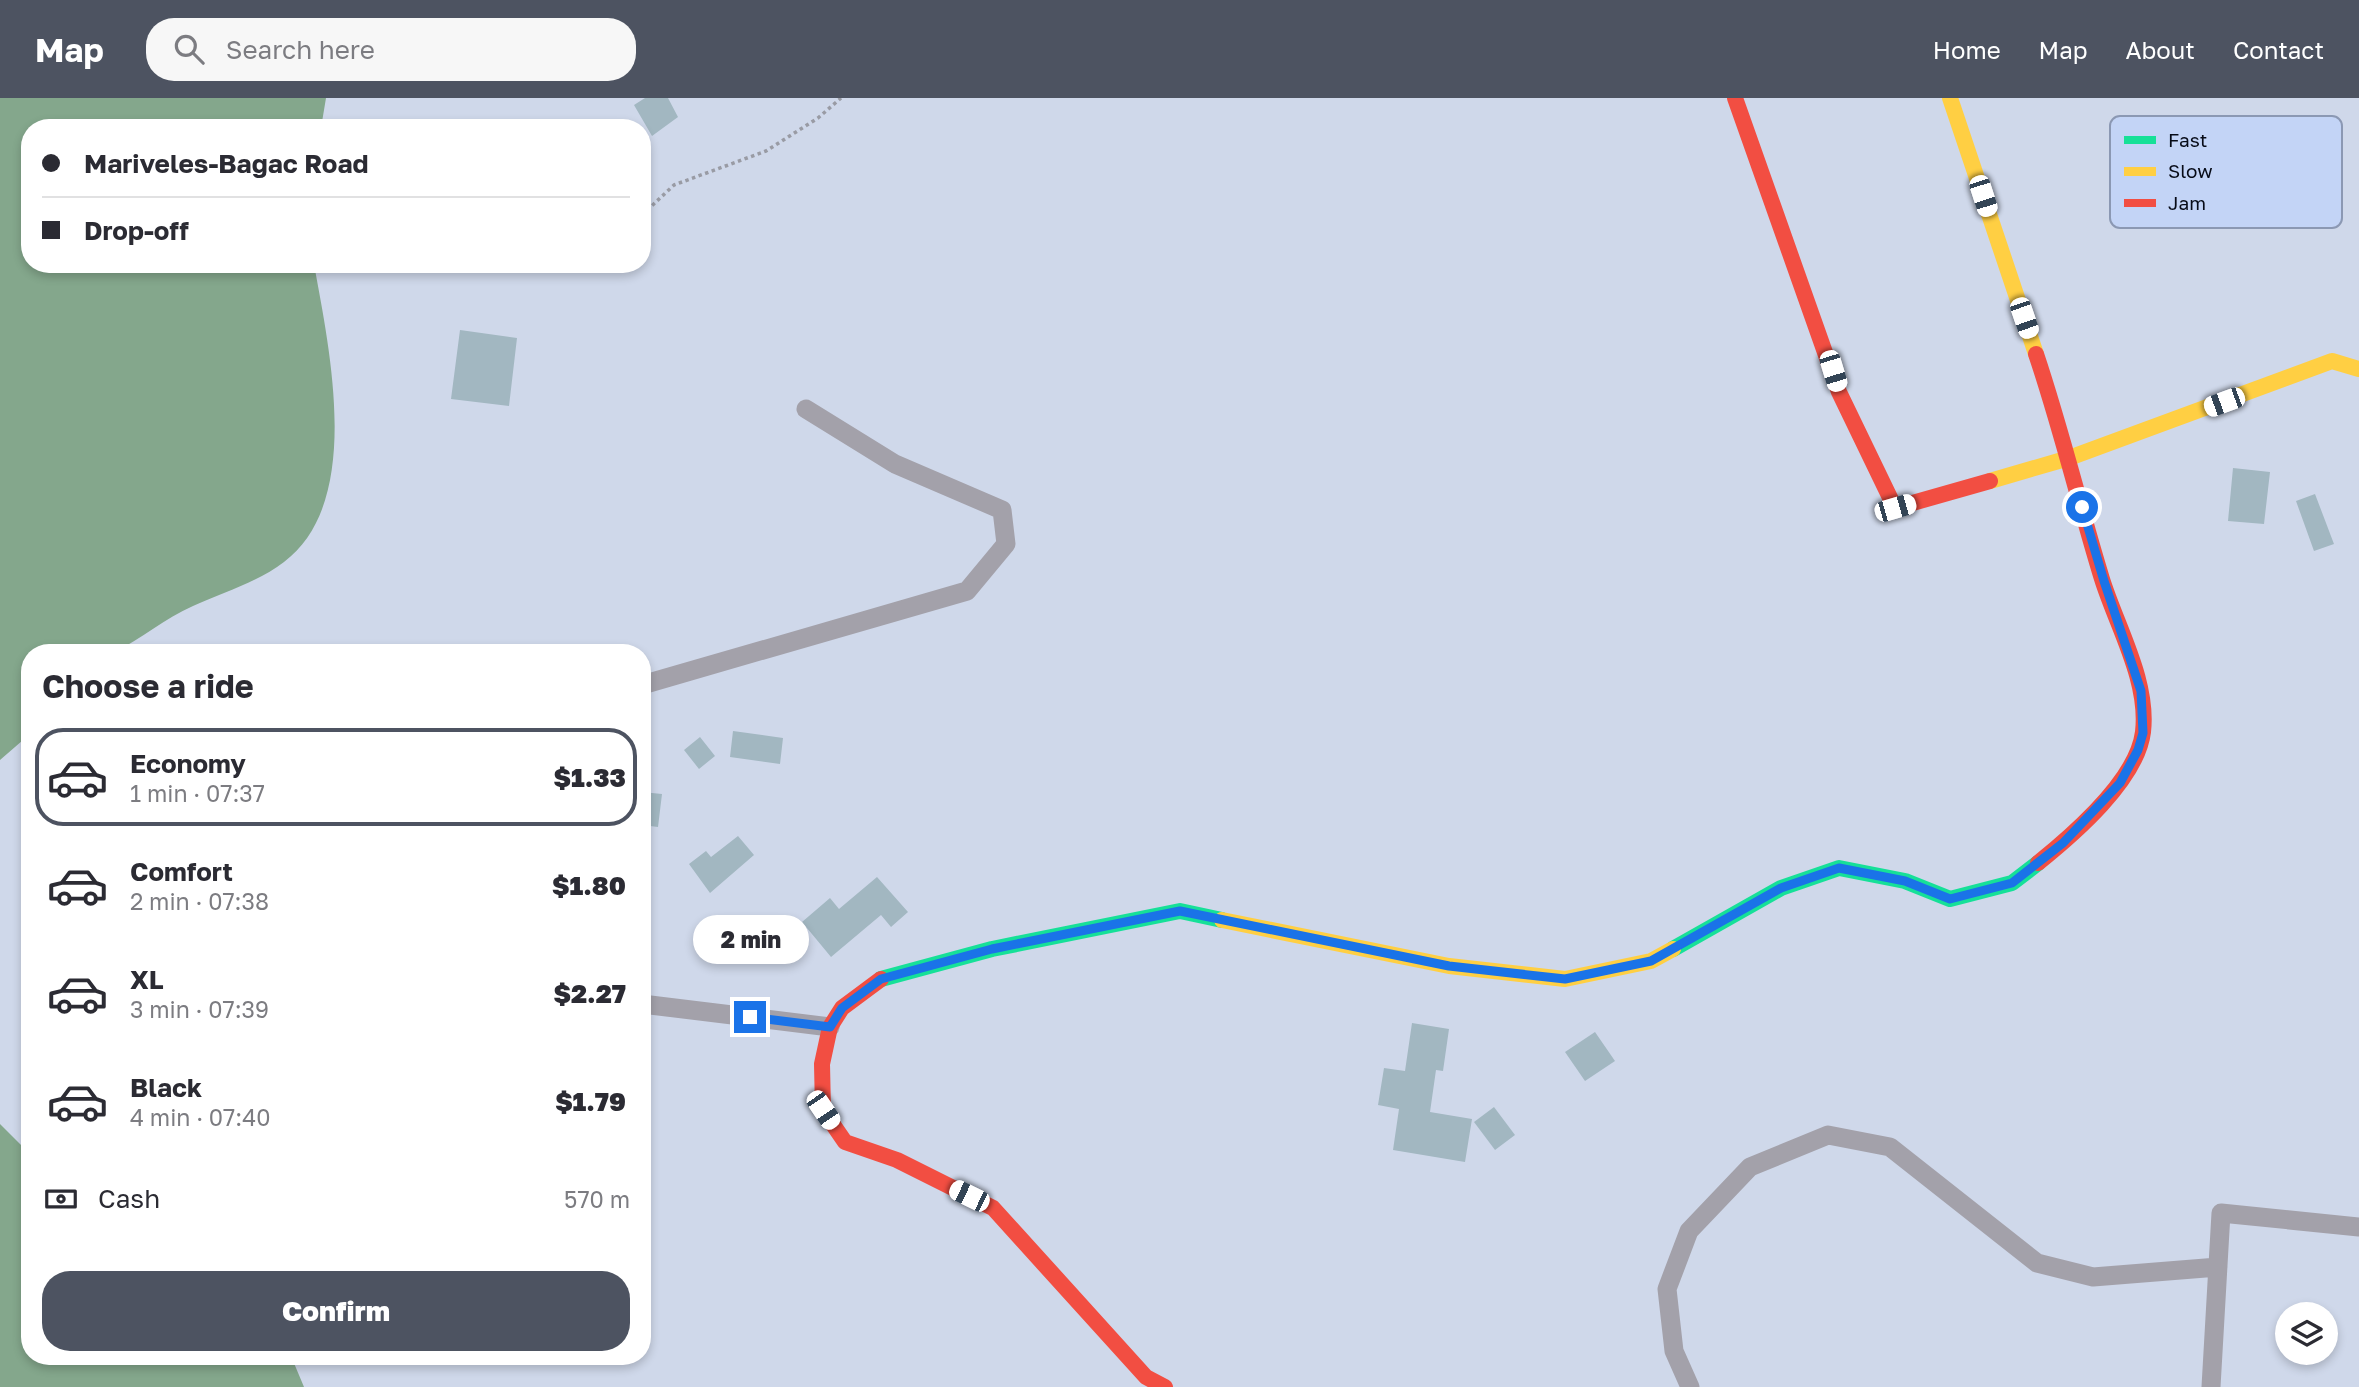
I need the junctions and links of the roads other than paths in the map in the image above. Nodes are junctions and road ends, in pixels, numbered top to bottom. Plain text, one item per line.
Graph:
1 (1735, 98) edge
2 (1950, 98) edge
3 (2359, 369) edge
4 (806, 409) dead end
5 (2068, 458) junction
6 (651, 682) edge
7 (651, 1005) edge
8 (830, 1027) junction
9 (2359, 1227) edge
10 (2218, 1267) junction
11 (1164, 1387) edge
12 (1690, 1387) edge
13 (2211, 1387) edge

1 - 5 main road
2 - 5 main road
3 - 5 main road
4 - 6 street
5 - 8 main road
7 - 8 street
8 - 11 main road
9 - 10 street
10 - 12 street
10 - 13 street

